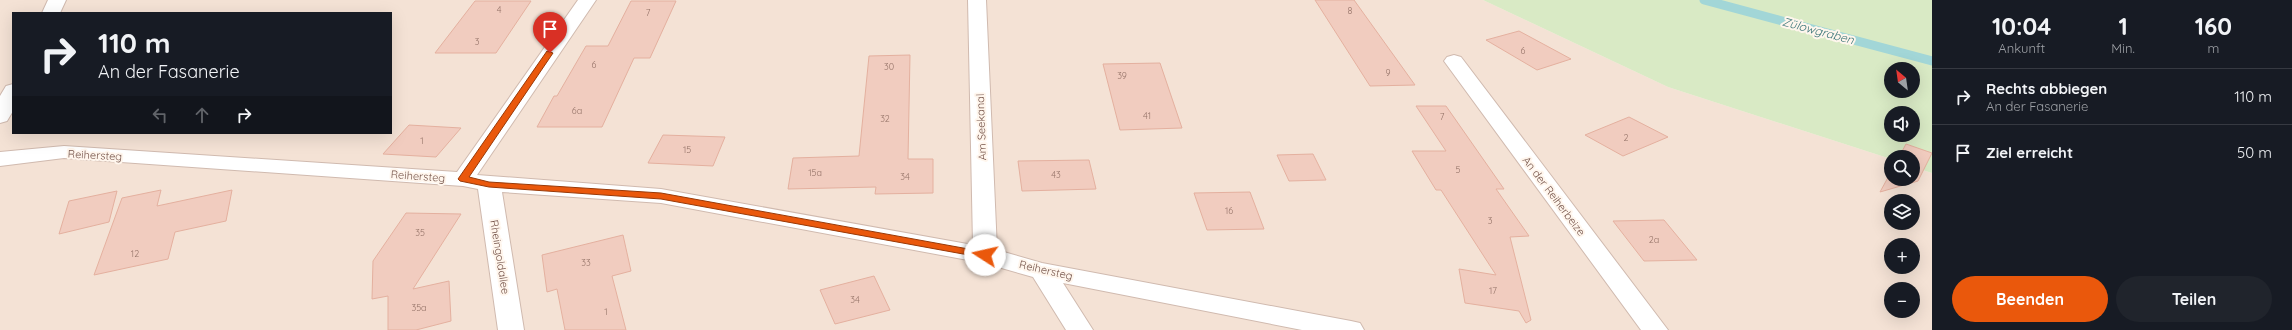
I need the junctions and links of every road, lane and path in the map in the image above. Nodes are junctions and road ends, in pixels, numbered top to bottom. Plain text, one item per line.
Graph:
1 (57, 0) edge
2 (586, 0) edge
3 (977, 0) edge
4 (51, 12) edge
5 (1454, 61) dead end
6 (12, 92) edge
7 (0, 117) edge
8 (0, 159) edge
9 (463, 179) junction
10 (489, 184) junction
11 (985, 255) junction
12 (1042, 271) junction
13 (511, 330) edge
14 (1080, 330) edge
15 (1351, 330) edge
16 (1655, 330) edge

1 - 4 street
2 - 9 street
3 - 11 street, Am Seekanal
5 - 16 street, An der Reiherbeize
6 - 7 street
8 - 9 street, Reihersteg
9 - 10 street, Reihersteg
10 - 11 street, Reihersteg
10 - 13 street, Rheingoldallee
11 - 12 street, Reihersteg
12 - 14 street
12 - 15 street, Reihersteg

